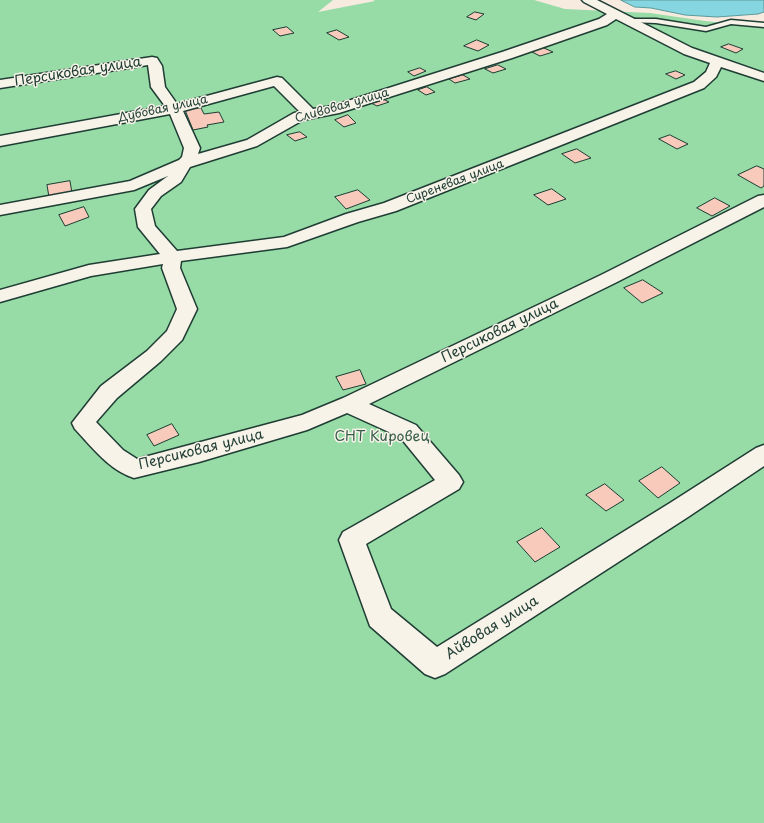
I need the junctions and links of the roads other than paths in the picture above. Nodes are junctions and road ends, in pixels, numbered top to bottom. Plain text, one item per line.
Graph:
1 (588, 0) edge
2 (614, 14) junction
3 (629, 21) junction
4 (764, 24) edge
5 (718, 61) junction
6 (764, 78) edge
7 (0, 84) edge
8 (174, 109) junction
9 (311, 115) junction
10 (0, 141) edge
11 (185, 163) junction
12 (764, 200) edge
13 (0, 210) edge
14 (173, 257) junction
15 (0, 296) edge
16 (349, 404) junction
17 (764, 454) edge

1 - 2 street
2 - 3 street
2 - 9 street, Сливовая улица
3 - 4 lane
3 - 5 street
5 - 6 street
5 - 14 street, Сиреневая улица
7 - 8 street, Персиковая улица
8 - 9 street, Дубовая улица
8 - 10 street, Дубовая улица
8 - 11 street, Персиковая улица
9 - 11 street, Сливовая улица
11 - 13 street, Сливовая улица
11 - 14 street, Персиковая улица
12 - 16 street, Персиковая улица
14 - 15 street, Сиреневая улица
14 - 16 street, Персиковая улица
16 - 17 street, Айвовая улица

